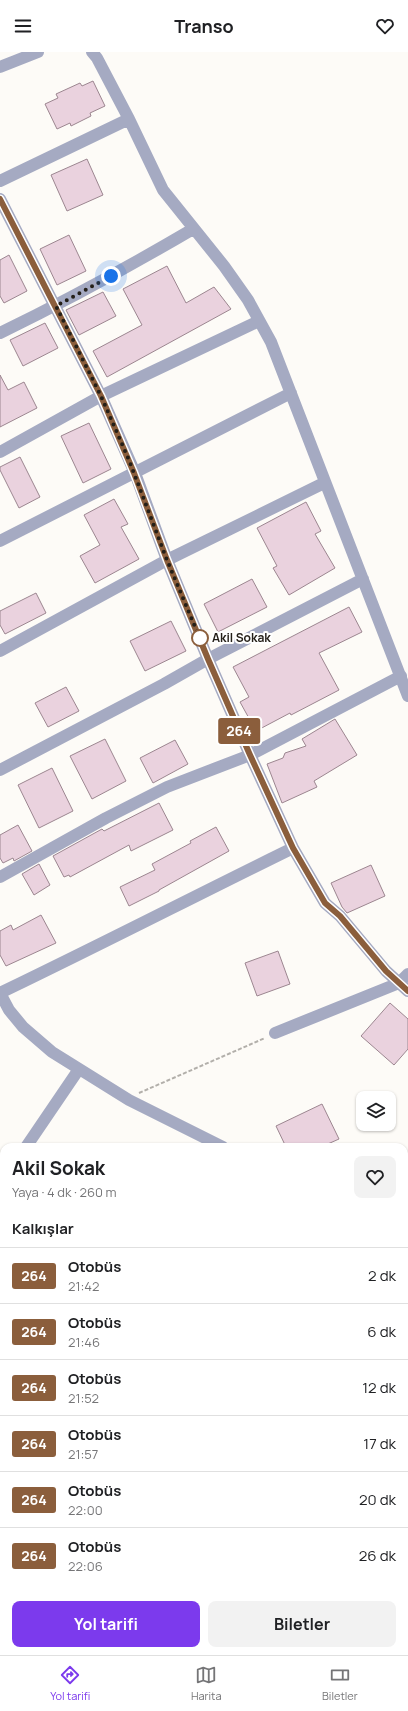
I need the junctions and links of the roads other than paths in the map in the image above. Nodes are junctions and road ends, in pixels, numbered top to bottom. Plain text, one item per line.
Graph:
1 (38, 52) edge
2 (92, 52) edge
3 (0, 67) edge
4 (129, 119) junction
5 (0, 181) edge
6 (0, 199) edge
7 (193, 229) junction
8 (56, 306) junction
9 (259, 320) junction
10 (0, 333) edge
11 (291, 394) junction
12 (101, 396) junction
13 (0, 452) edge
14 (134, 473) junction
15 (324, 483) junction
16 (0, 541) edge
17 (167, 560) junction
18 (363, 579) junction
19 (0, 652) edge
20 (208, 659) junction
21 (401, 676) junction
22 (408, 696) edge
23 (250, 755) junction
24 (0, 770) edge
25 (293, 848) junction
26 (0, 877) edge
27 (408, 974) edge
28 (399, 983) junction
29 (408, 991) edge
30 (0, 993) edge
31 (5, 1013) edge
32 (275, 1033) road end
33 (80, 1069) junction
34 (29, 1143) edge
35 (215, 1143) edge

1 - 3 street
2 - 4 street
4 - 5 street
4 - 7 street
6 - 8 street
7 - 8 street
7 - 9 street
8 - 10 street
8 - 12 street
9 - 11 street
9 - 12 street
11 - 14 street
11 - 15 street
12 - 13 street
12 - 14 street
14 - 16 street
14 - 17 street
15 - 17 street
15 - 18 street
17 - 19 street
17 - 20 street
18 - 20 street
18 - 21 street
20 - 23 street
20 - 24 street
21 - 22 street
21 - 23 street
23 - 25 street
23 - 26 street
25 - 28 street
25 - 30 street
27 - 28 street
28 - 29 street
28 - 32 street
30 - 31 street
31 - 33 street
33 - 34 street
33 - 35 street

